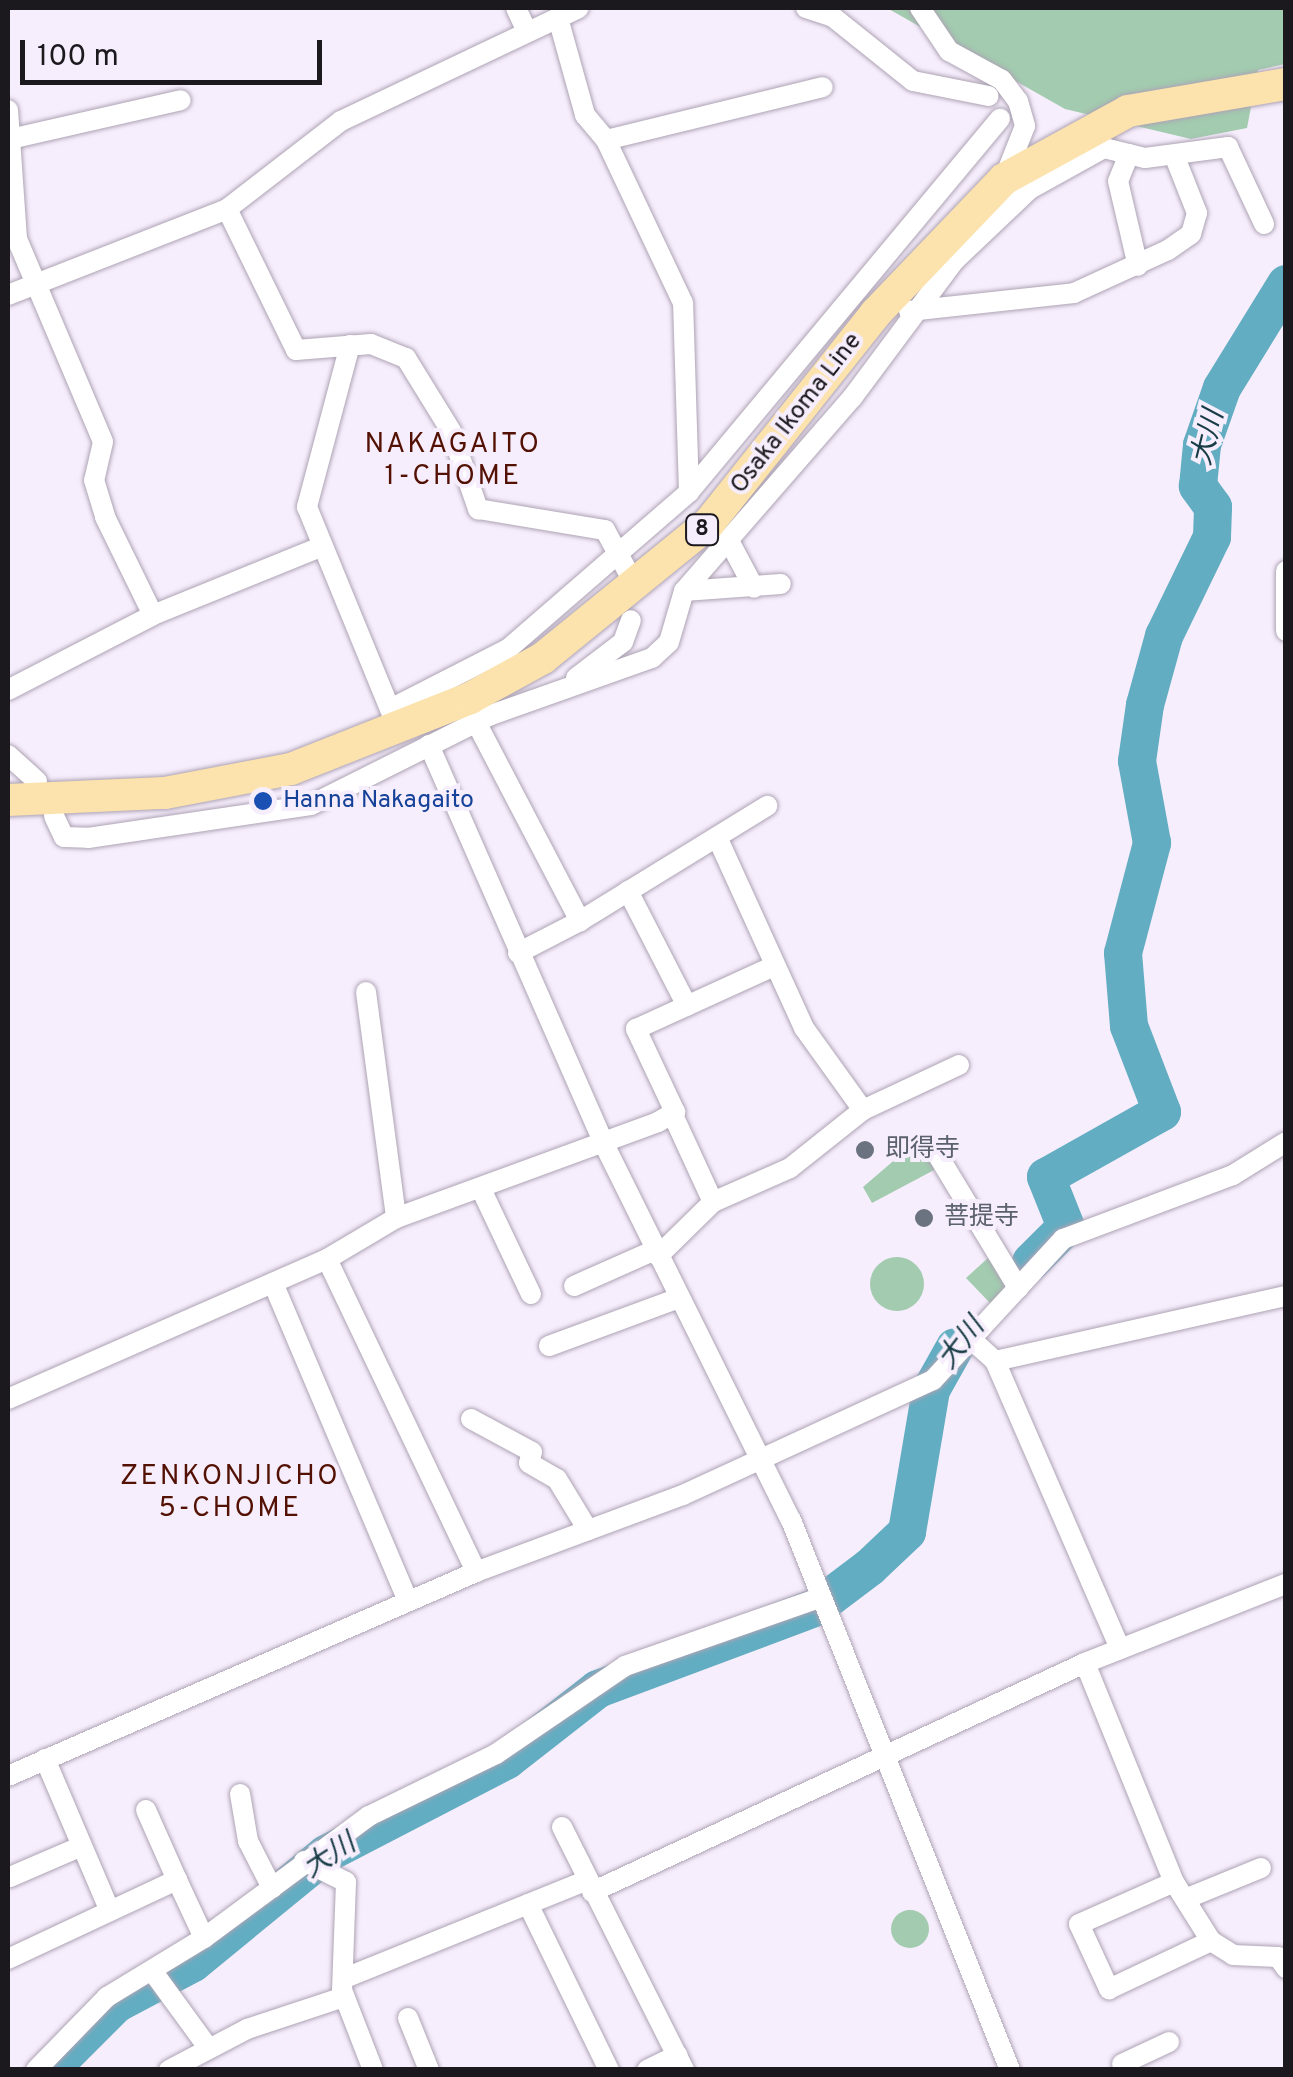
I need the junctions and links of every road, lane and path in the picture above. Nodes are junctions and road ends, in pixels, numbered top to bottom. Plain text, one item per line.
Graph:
1 (516, 8) edge
2 (579, 8) edge
3 (806, 8) edge
4 (920, 8) edge
5 (558, 18) junction
6 (526, 29) junction
7 (1286, 84) edge
8 (823, 88) dead end
9 (989, 96) dead end
10 (181, 100) dead end
11 (8, 110) edge
12 (1000, 119) dead end
13 (10, 139) junction
14 (606, 140) junction
15 (1129, 154) junction
16 (1174, 155) junction
17 (1004, 179) junction
18 (227, 209) junction
19 (1264, 224) dead end
20 (1138, 266) junction
21 (35, 284) junction
22 (850, 291) junction
23 (8, 296) edge
24 (872, 298) dead end
25 (908, 311) junction
26 (350, 345) junction
27 (690, 492) junction
28 (728, 539) junction
29 (318, 548) junction
30 (623, 562) junction
31 (1286, 571) edge
32 (781, 584) dead end
33 (754, 588) junction
34 (684, 591) junction
35 (153, 615) junction
36 (630, 620) dead end
37 (1286, 631) edge
38 (559, 687) junction
39 (8, 690) edge
40 (393, 719) junction
41 (476, 722) junction
42 (429, 745) junction
43 (8, 755) edge
44 (366, 756) junction
45 (37, 781) dead end
46 (8, 800) edge
47 (767, 806) dead end
48 (54, 816) dead end
49 (716, 837) junction
50 (628, 891) junction
51 (580, 920) junction
52 (518, 953) junction
53 (774, 966) junction
54 (366, 992) dead end
55 (687, 1006) junction
56 (958, 1065) dead end
57 (863, 1110) junction
58 (672, 1113) junction
59 (603, 1142) junction
60 (1286, 1142) edge
61 (937, 1154) dead end
62 (482, 1191) junction
63 (714, 1202) junction
64 (396, 1218) junction
65 (657, 1253) junction
66 (328, 1260) junction
67 (274, 1283) junction
68 (574, 1286) dead end
69 (1018, 1288) junction
70 (532, 1294) dead end
71 (1286, 1296) edge
72 (678, 1298) junction
73 (973, 1341) junction
74 (550, 1346) dead end
75 (995, 1361) junction
76 (8, 1399) edge
77 (471, 1420) dead end
78 (762, 1460) junction
79 (588, 1530) junction
80 (476, 1572) junction
81 (1286, 1584) edge
82 (408, 1601) junction
83 (821, 1603) junction
84 (1120, 1649) junction
85 (1086, 1663) junction
86 (45, 1759) junction
87 (880, 1761) junction
88 (8, 1776) edge
89 (240, 1794) dead end
90 (146, 1810) dead end
91 (562, 1827) dead end
92 (82, 1846) junction
93 (304, 1860) junction
94 (1261, 1868) dead end
95 (10, 1877) dead end
96 (177, 1880) junction
97 (589, 1886) junction
98 (272, 1888) junction
99 (1179, 1891) junction
100 (528, 1904) junction
101 (109, 1909) junction
102 (204, 1938) junction
103 (1212, 1941) junction
104 (8, 1958) edge
105 (1286, 1968) edge
106 (153, 1972) junction
107 (345, 1988) junction
108 (408, 2018) dead end
109 (1169, 2042) dead end
110 (206, 2057) edge
111 (681, 2062) edge
112 (1148, 2062) edge
113 (1122, 2064) dead end
114 (36, 2070) edge
115 (169, 2070) edge
116 (373, 2070) edge
117 (429, 2070) edge
118 (610, 2070) edge
119 (648, 2070) edge
120 (1010, 2070) edge

1 - 6 street
2 - 5 street
3 - 9 street
4 - 17 street
5 - 6 street
5 - 14 street
6 - 18 street
7 - 17 main road, Osaka Ikoma Line / 8
8 - 14 street
10 - 13 street
11 - 13 street
12 - 22 street
13 - 21 street
14 - 27 street
15 - 16 street
15 - 20 street
15 - 25 street
16 - 19 street
16 - 20 street
17 - 40 main road, Osaka Ikoma Line / 8
18 - 21 street
18 - 26 street
20 - 25 street
21 - 23 street
21 - 35 street
22 - 24 street
22 - 27 street
25 - 28 street
26 - 29 street
26 - 30 street
27 - 30 street
28 - 33 street
28 - 34 street
29 - 35 street
29 - 40 street
30 - 40 street
31 - 37 street
32 - 33 street
33 - 34 street
34 - 38 street
35 - 39 street
36 - 38 street
38 - 41 street
40 - 44 main road, Osaka Ikoma Line / 8
41 - 42 street
41 - 51 street
42 - 44 street
42 - 52 street
43 - 45 street
44 - 46 main road, Osaka Ikoma Line / 8
44 - 48 street
47 - 49 street
49 - 50 street
49 - 53 street
50 - 51 street
50 - 55 street
51 - 52 street
52 - 59 street
53 - 55 street
53 - 57 street
54 - 64 street
55 - 58 street
56 - 57 street
57 - 63 street
58 - 59 street
58 - 63 street
59 - 62 street
59 - 65 street
60 - 69 street
61 - 69 street
62 - 64 street
62 - 70 street
63 - 65 street
64 - 66 street
65 - 68 street
65 - 72 street
66 - 67 street
66 - 80 street
67 - 76 street
67 - 82 street
69 - 73 street
71 - 75 street
72 - 74 street
72 - 78 street
73 - 75 street
73 - 78 street
75 - 84 street
77 - 79 street
78 - 79 street
78 - 83 street
79 - 80 street
80 - 82 street
81 - 84 street
82 - 86 street
83 - 87 street
83 - 93 street
84 - 85 street
85 - 87 street
85 - 99 street
86 - 88 street
86 - 92 street
87 - 97 street
87 - 120 street
89 - 98 street
90 - 96 street
91 - 97 street
92 - 95 street
92 - 101 street
93 - 98 street
93 - 107 street
94 - 99 street
96 - 101 street
96 - 102 street
97 - 100 street
97 - 111 street
98 - 102 street
99 - 103 street
99 - 103 street
100 - 107 street
100 - 118 street
101 - 104 street
102 - 106 street
103 - 105 street
106 - 110 street
106 - 114 street
107 - 110 street
107 - 116 street
108 - 117 street
109 - 112 street
110 - 115 street
111 - 119 street
112 - 113 street

